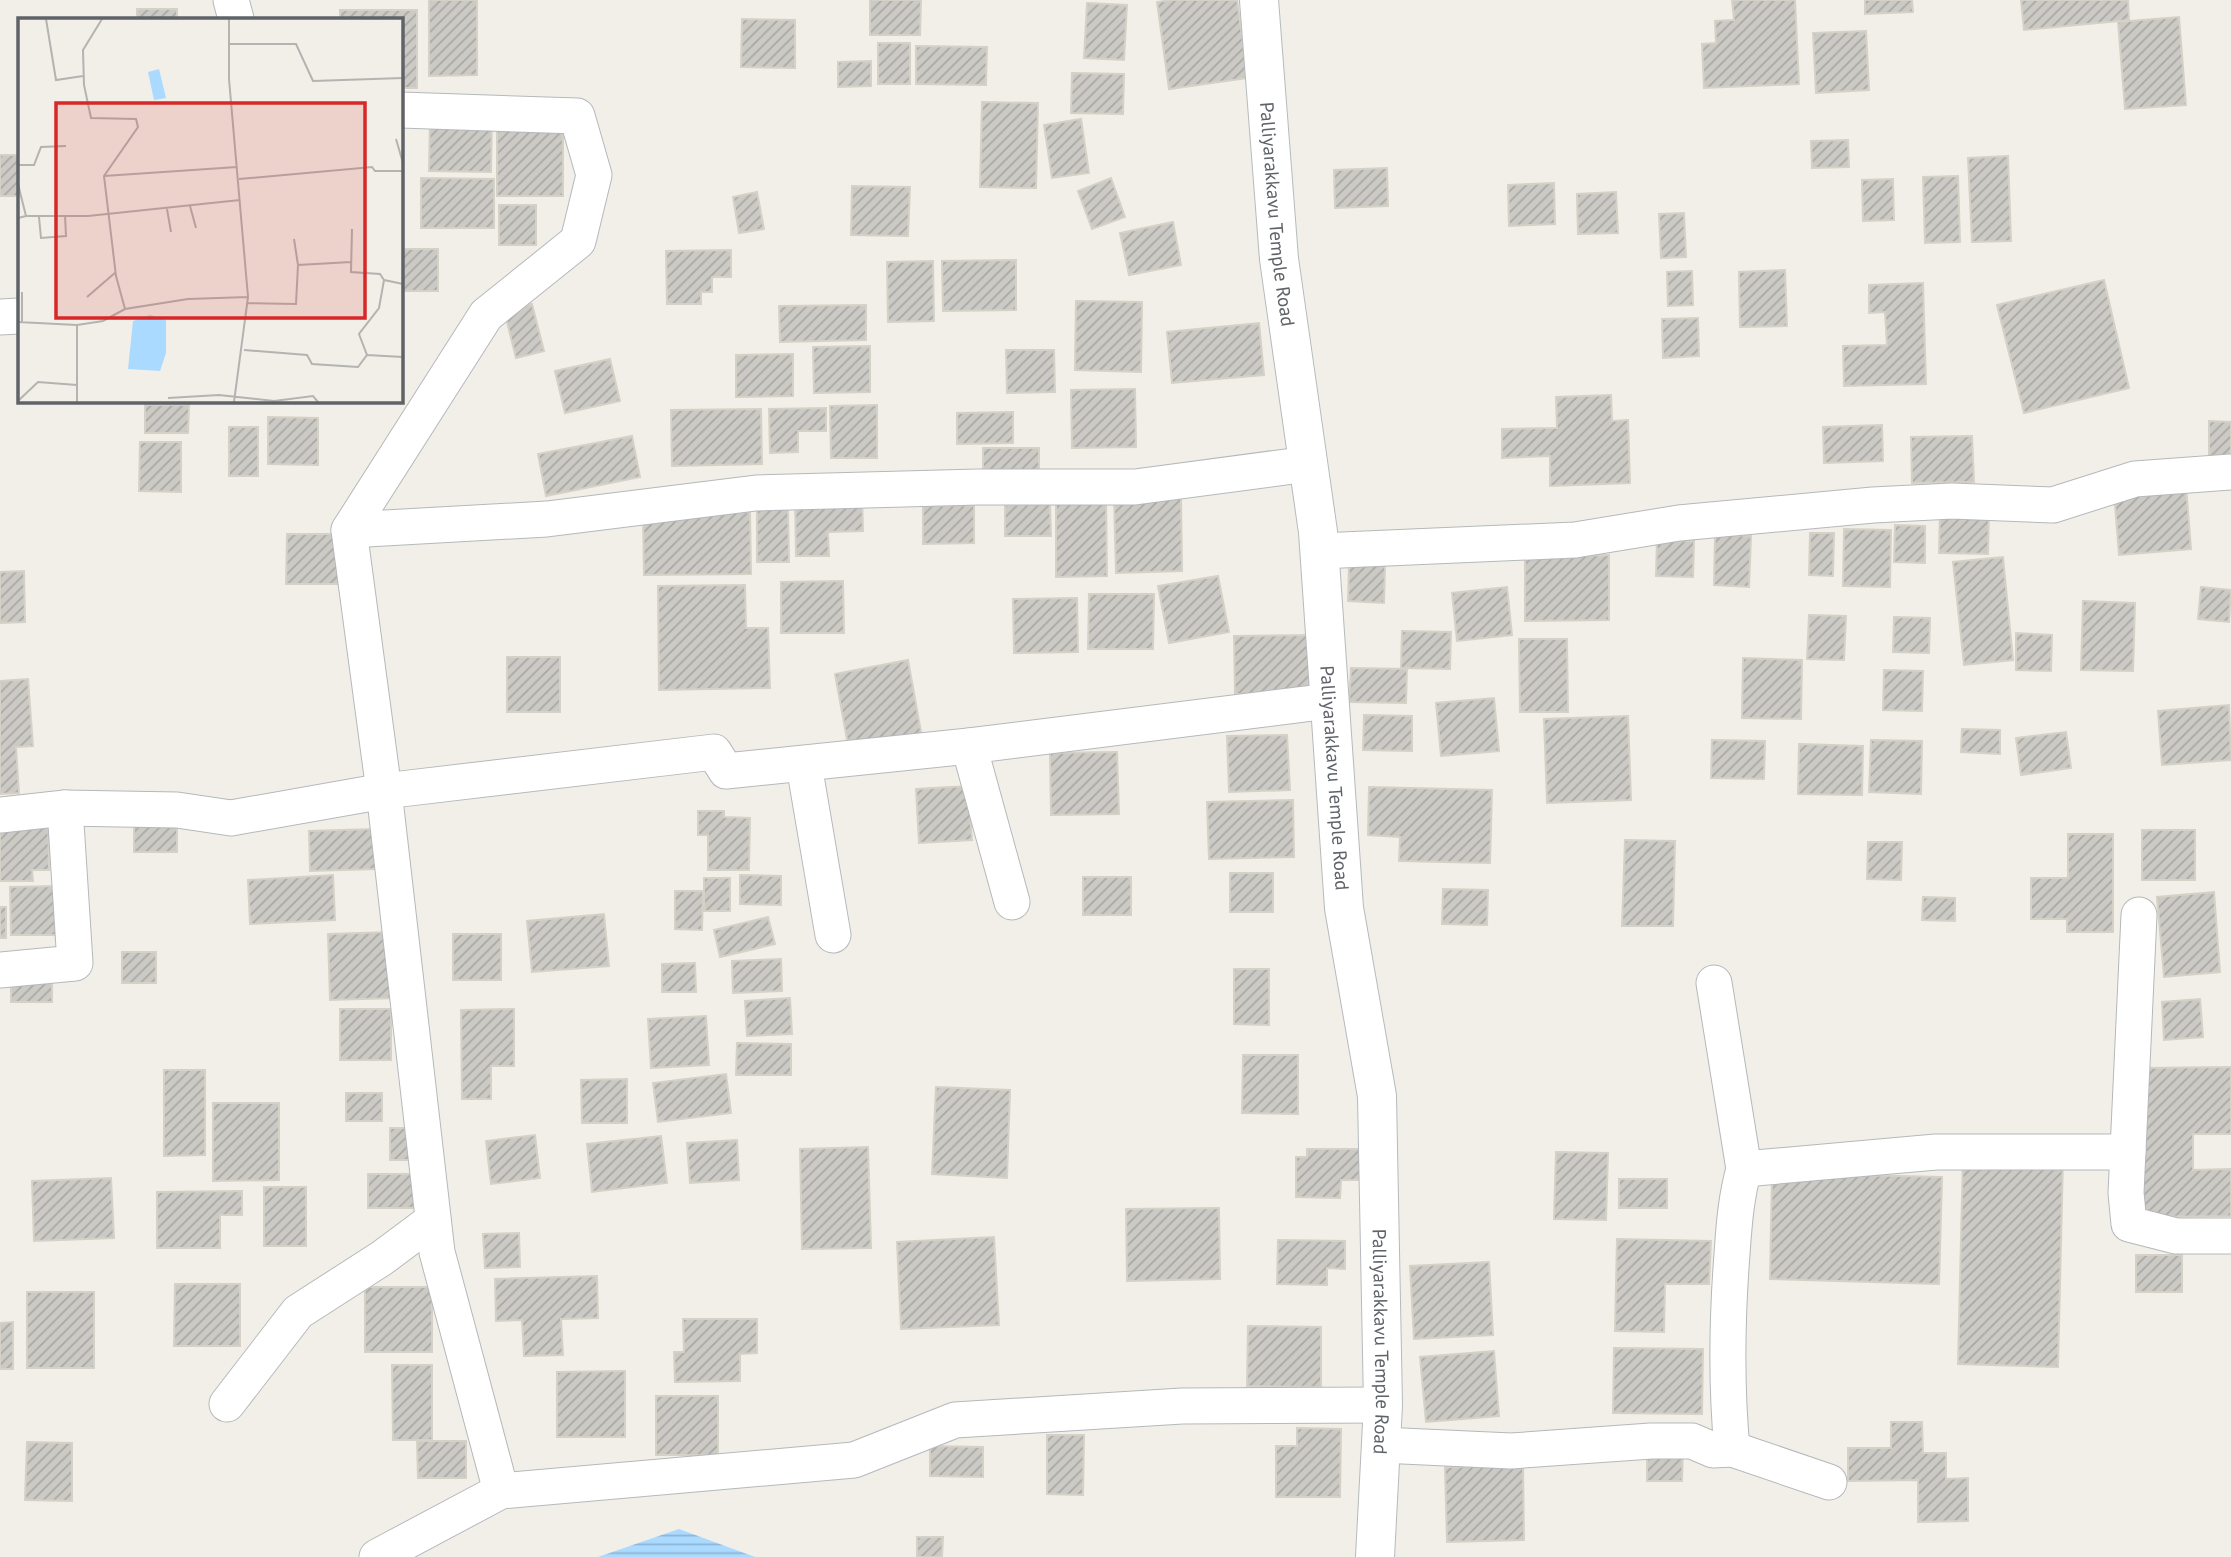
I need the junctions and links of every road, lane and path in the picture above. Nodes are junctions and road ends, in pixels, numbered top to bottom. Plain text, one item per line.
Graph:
1 (231, 0) edge
2 (1259, 0) edge
3 (236, 18) edge
4 (402, 110) edge
5 (18, 316) edge
6 (0, 317) edge
7 (1308, 464) junction
8 (2231, 472) edge
9 (349, 530) junction
10 (1319, 551) junction
11 (1329, 701) junction
12 (969, 746) junction
13 (804, 765) junction
14 (384, 790) junction
15 (65, 808) junction
16 (0, 815) edge
17 (1012, 902) dead end
18 (2139, 915) dead end
19 (833, 935) dead end
20 (0, 970) edge
21 (1714, 983) dead end
22 (2128, 1152) junction
23 (1744, 1169) junction
24 (433, 1220) junction
25 (2231, 1236) edge
26 (227, 1404) dead end
27 (1384, 1405) junction
28 (1381, 1445) junction
29 (1732, 1450) junction
30 (1829, 1482) dead end
31 (501, 1491) junction
32 (377, 1557) edge
33 (1375, 1557) edge

1 - 3 street
2 - 7 street, Palliyarakkavu Temple Road
4 - 9 street
5 - 6 street
7 - 9 street
7 - 10 street, Palliyarakkavu Temple Road
8 - 10 street
9 - 14 street
10 - 11 street, Palliyarakkavu Temple Road
11 - 12 street
11 - 27 street, Palliyarakkavu Temple Road
12 - 13 street
12 - 17 street
13 - 14 street
13 - 19 street
14 - 15 street
14 - 24 street
15 - 16 street
15 - 20 street
18 - 22 street
21 - 23 street
22 - 23 street
22 - 25 street
23 - 29 street
24 - 26 street
24 - 31 street
27 - 28 street, Palliyarakkavu Temple Road
27 - 31 street
28 - 29 street
28 - 33 street, Palliyarakkavu Temple Road
29 - 30 street
31 - 32 street

